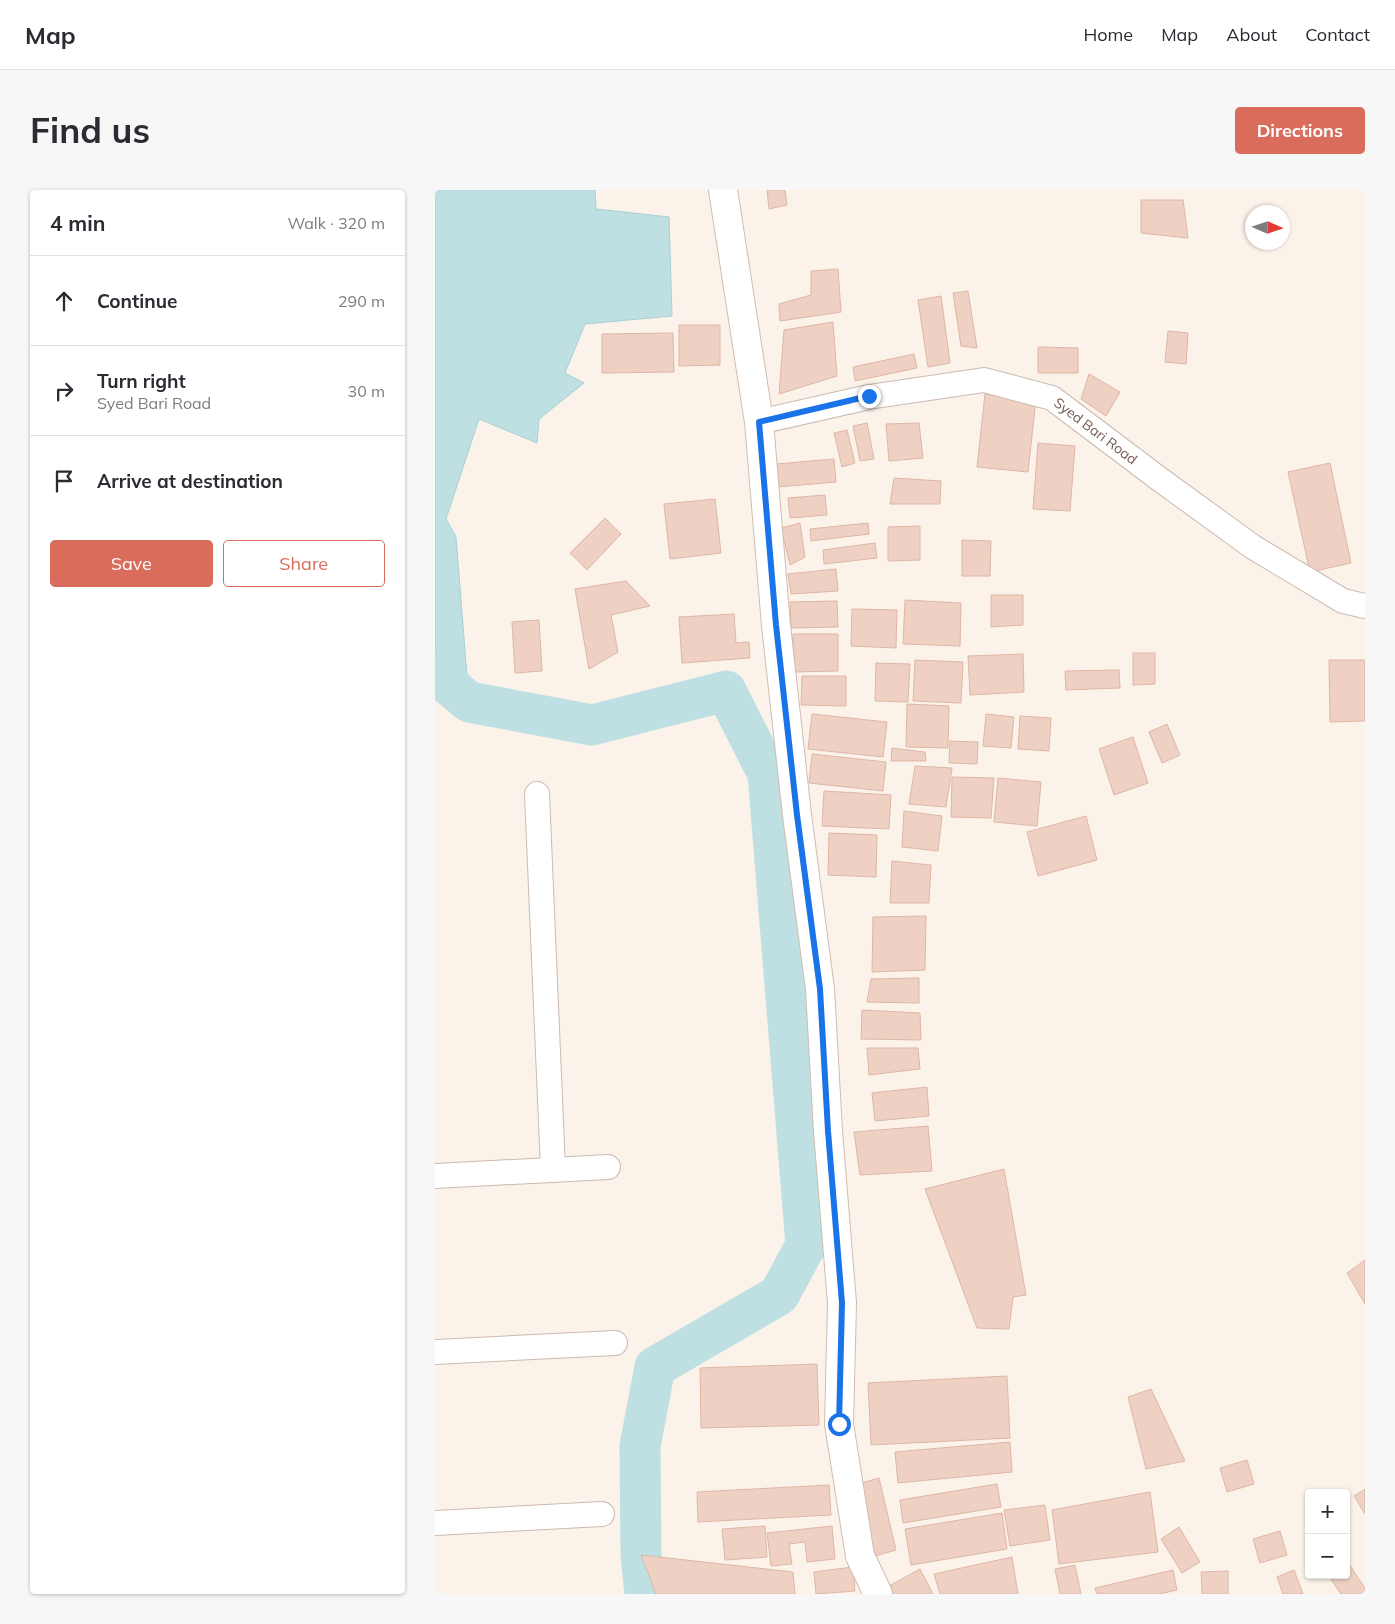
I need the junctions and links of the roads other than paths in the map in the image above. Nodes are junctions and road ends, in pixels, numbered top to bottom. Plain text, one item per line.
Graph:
1 (723, 190) edge
2 (759, 422) junction
3 (1365, 606) edge
4 (537, 794) dead end
5 (608, 1167) dead end
6 (553, 1170) junction
7 (435, 1176) edge
8 (615, 1342) dead end
9 (435, 1352) edge
10 (602, 1514) dead end
11 (435, 1524) edge
12 (878, 1594) edge

1 - 2 street
2 - 3 street, Syed Bari Road
2 - 12 street
4 - 6 street
5 - 6 street
6 - 7 street
8 - 9 street
10 - 11 street

